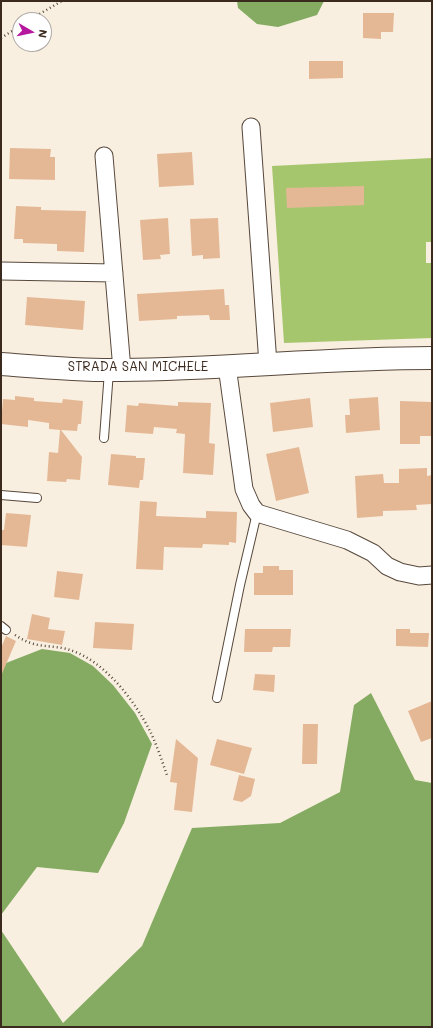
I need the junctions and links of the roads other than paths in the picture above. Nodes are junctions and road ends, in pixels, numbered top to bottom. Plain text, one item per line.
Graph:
1 (251, 127) dead end
2 (104, 156) dead end
3 (1, 271) edge
4 (114, 274) junction
5 (432, 358) edge
6 (1, 364) edge
7 (268, 364) junction
8 (227, 366) junction
9 (115, 370) junction
10 (104, 438) dead end
11 (1, 495) edge
12 (37, 498) dead end
13 (257, 513) junction
14 (432, 575) edge
15 (217, 698) dead end

1 - 7 street
2 - 4 street
3 - 4 street
4 - 9 street
5 - 7 street, STRADA SAN MICHELE
6 - 9 street, STRADA SAN MICHELE
7 - 8 street, STRADA SAN MICHELE
8 - 9 street, STRADA SAN MICHELE
8 - 13 street, STRADA SAN MICHELE
9 - 10 lane
11 - 12 lane
13 - 14 street
13 - 15 lane

